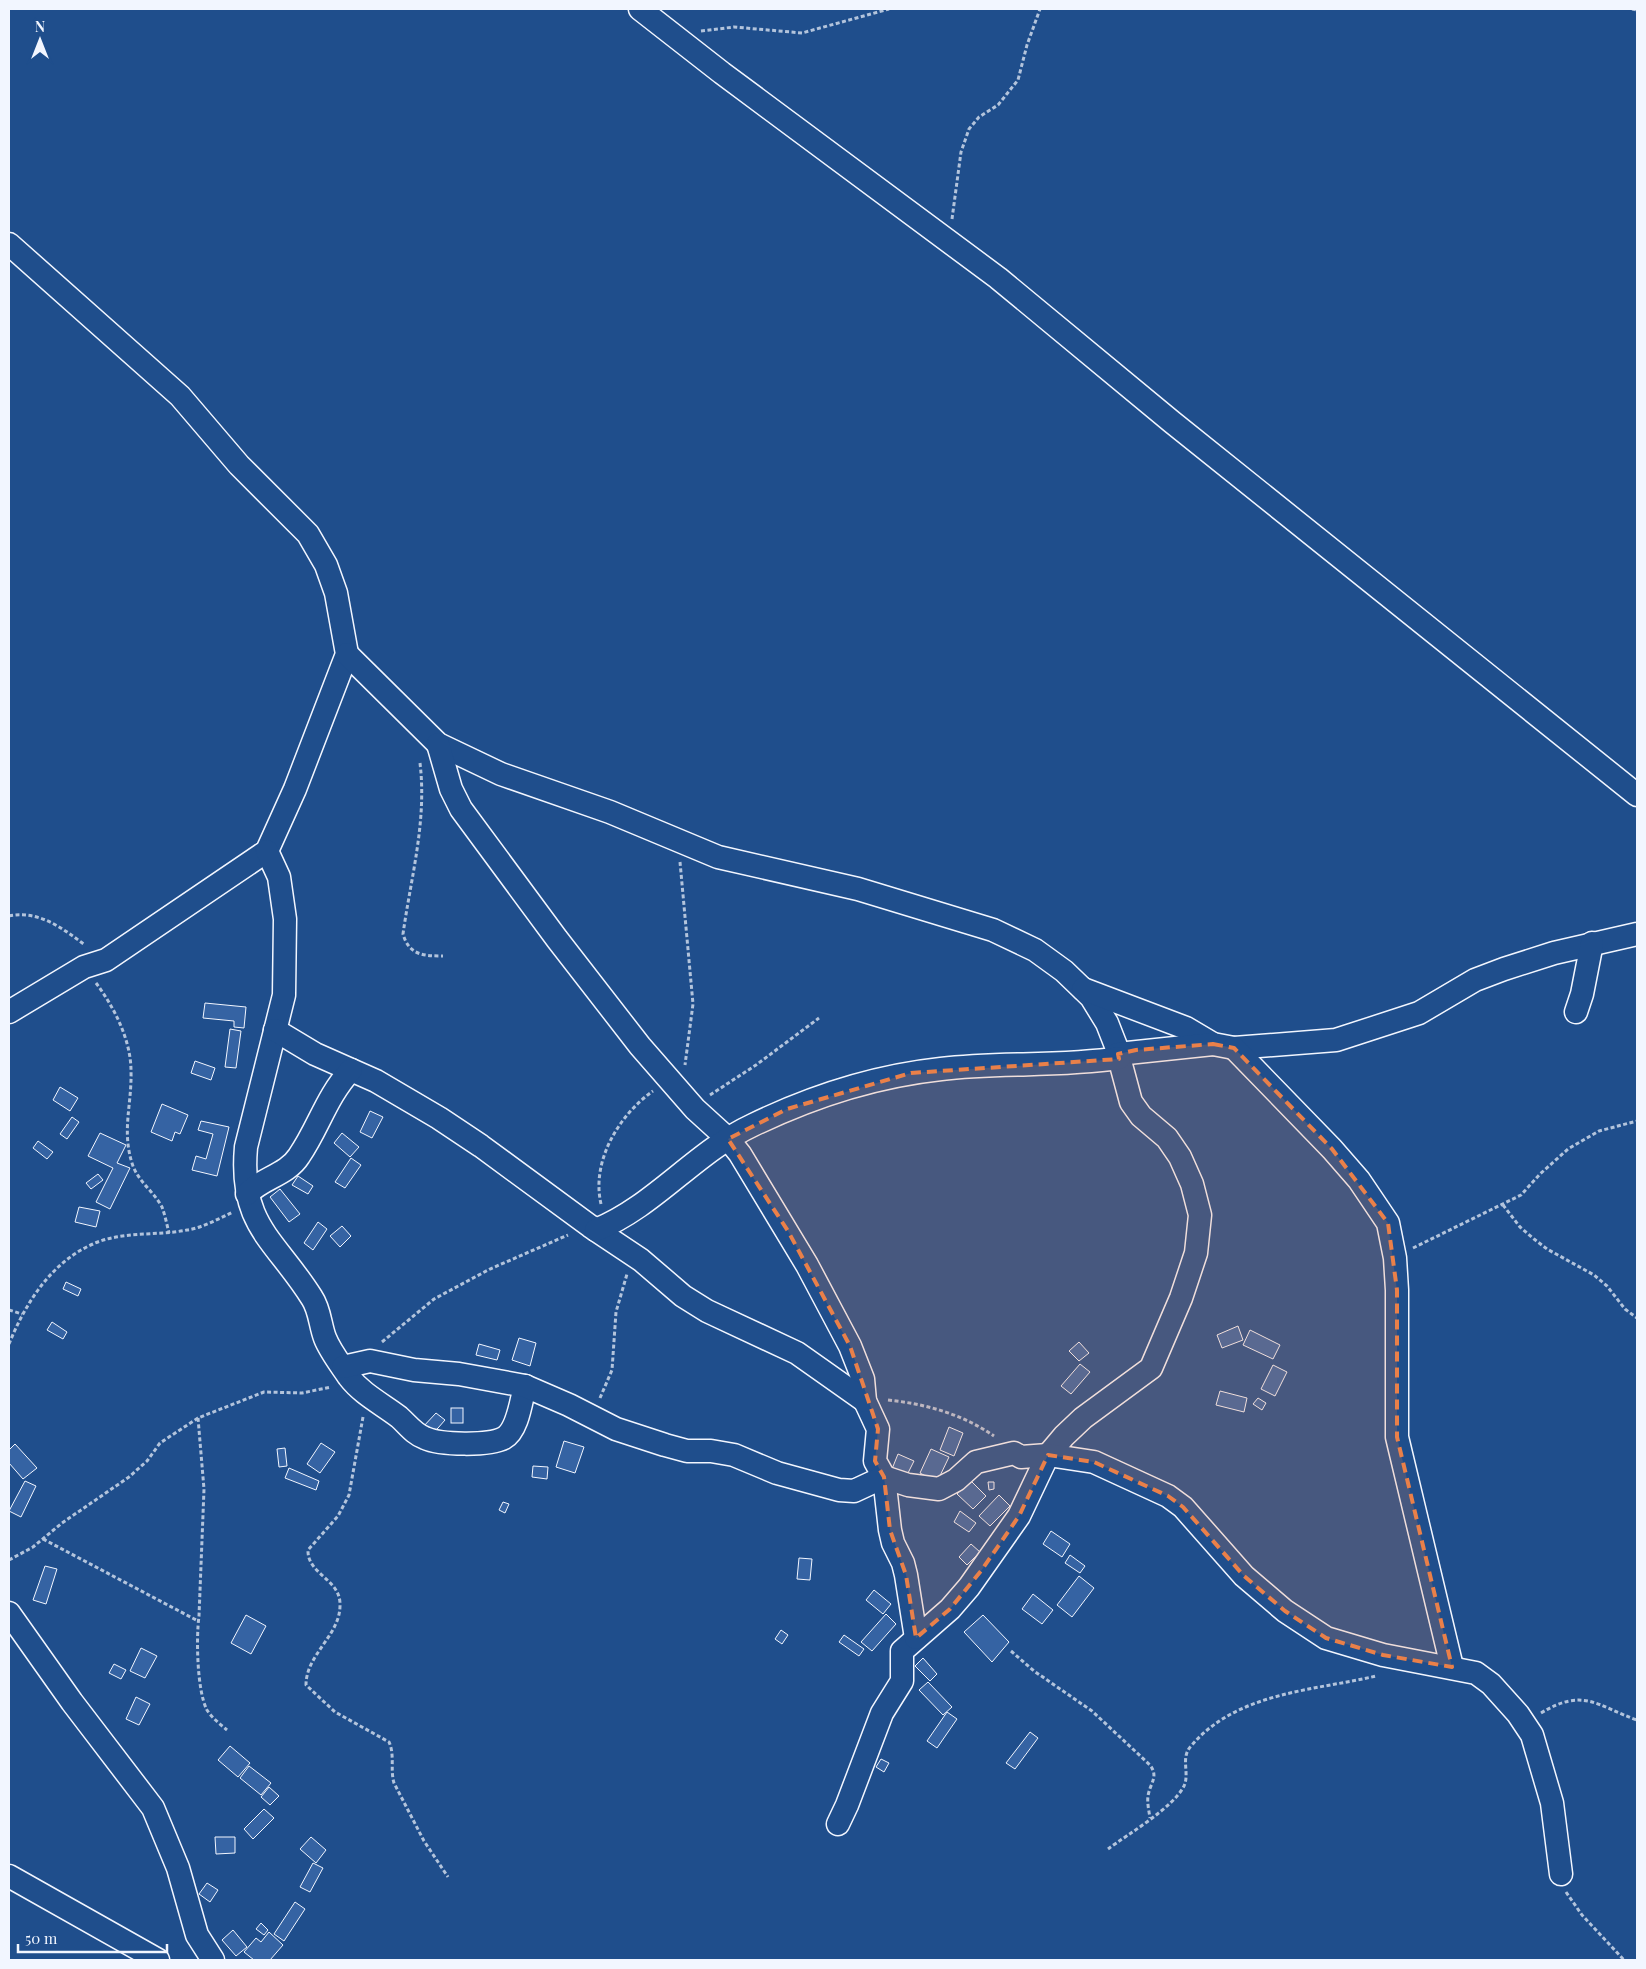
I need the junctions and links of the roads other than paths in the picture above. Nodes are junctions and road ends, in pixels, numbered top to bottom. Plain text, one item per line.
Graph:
1 (640, 9) edge
2 (9, 244) edge
3 (347, 654) junction
4 (438, 744) junction
5 (1637, 795) edge
6 (267, 851) junction
7 (1637, 934) edge
8 (1592, 943) junction
9 (1083, 989) junction
10 (9, 1012) edge
11 (1576, 1012) dead end
12 (275, 1030) junction
13 (1223, 1046) junction
14 (1119, 1056) junction
15 (351, 1070) junction
16 (728, 1139) junction
17 (248, 1200) junction
18 (597, 1227) junction
19 (346, 1372) junction
20 (525, 1386) junction
21 (865, 1399) junction
22 (1048, 1455) junction
23 (884, 1477) junction
24 (9, 1613) edge
25 (916, 1638) junction
26 (1452, 1667) junction
27 (838, 1824) dead end
28 (1560, 1874) road end
29 (9, 1876) edge
30 (158, 1960) edge
31 (213, 1960) edge

1 - 5 street
2 - 3 street
3 - 4 street
3 - 6 street
4 - 9 street
4 - 16 street
6 - 10 street
6 - 12 street
7 - 8 street
8 - 11 street
8 - 13 street
9 - 13 street
9 - 14 street
12 - 15 street
12 - 17 street
13 - 14 street
13 - 26 street
14 - 16 street
14 - 22 street
15 - 17 street
15 - 18 street
16 - 18 street
16 - 21 street
17 - 19 street
18 - 21 street
19 - 20 street
19 - 20 street
20 - 23 street
21 - 23 street
22 - 23 street
22 - 25 street
22 - 26 street
23 - 25 street
24 - 31 street
25 - 27 street
26 - 28 street
29 - 30 street

